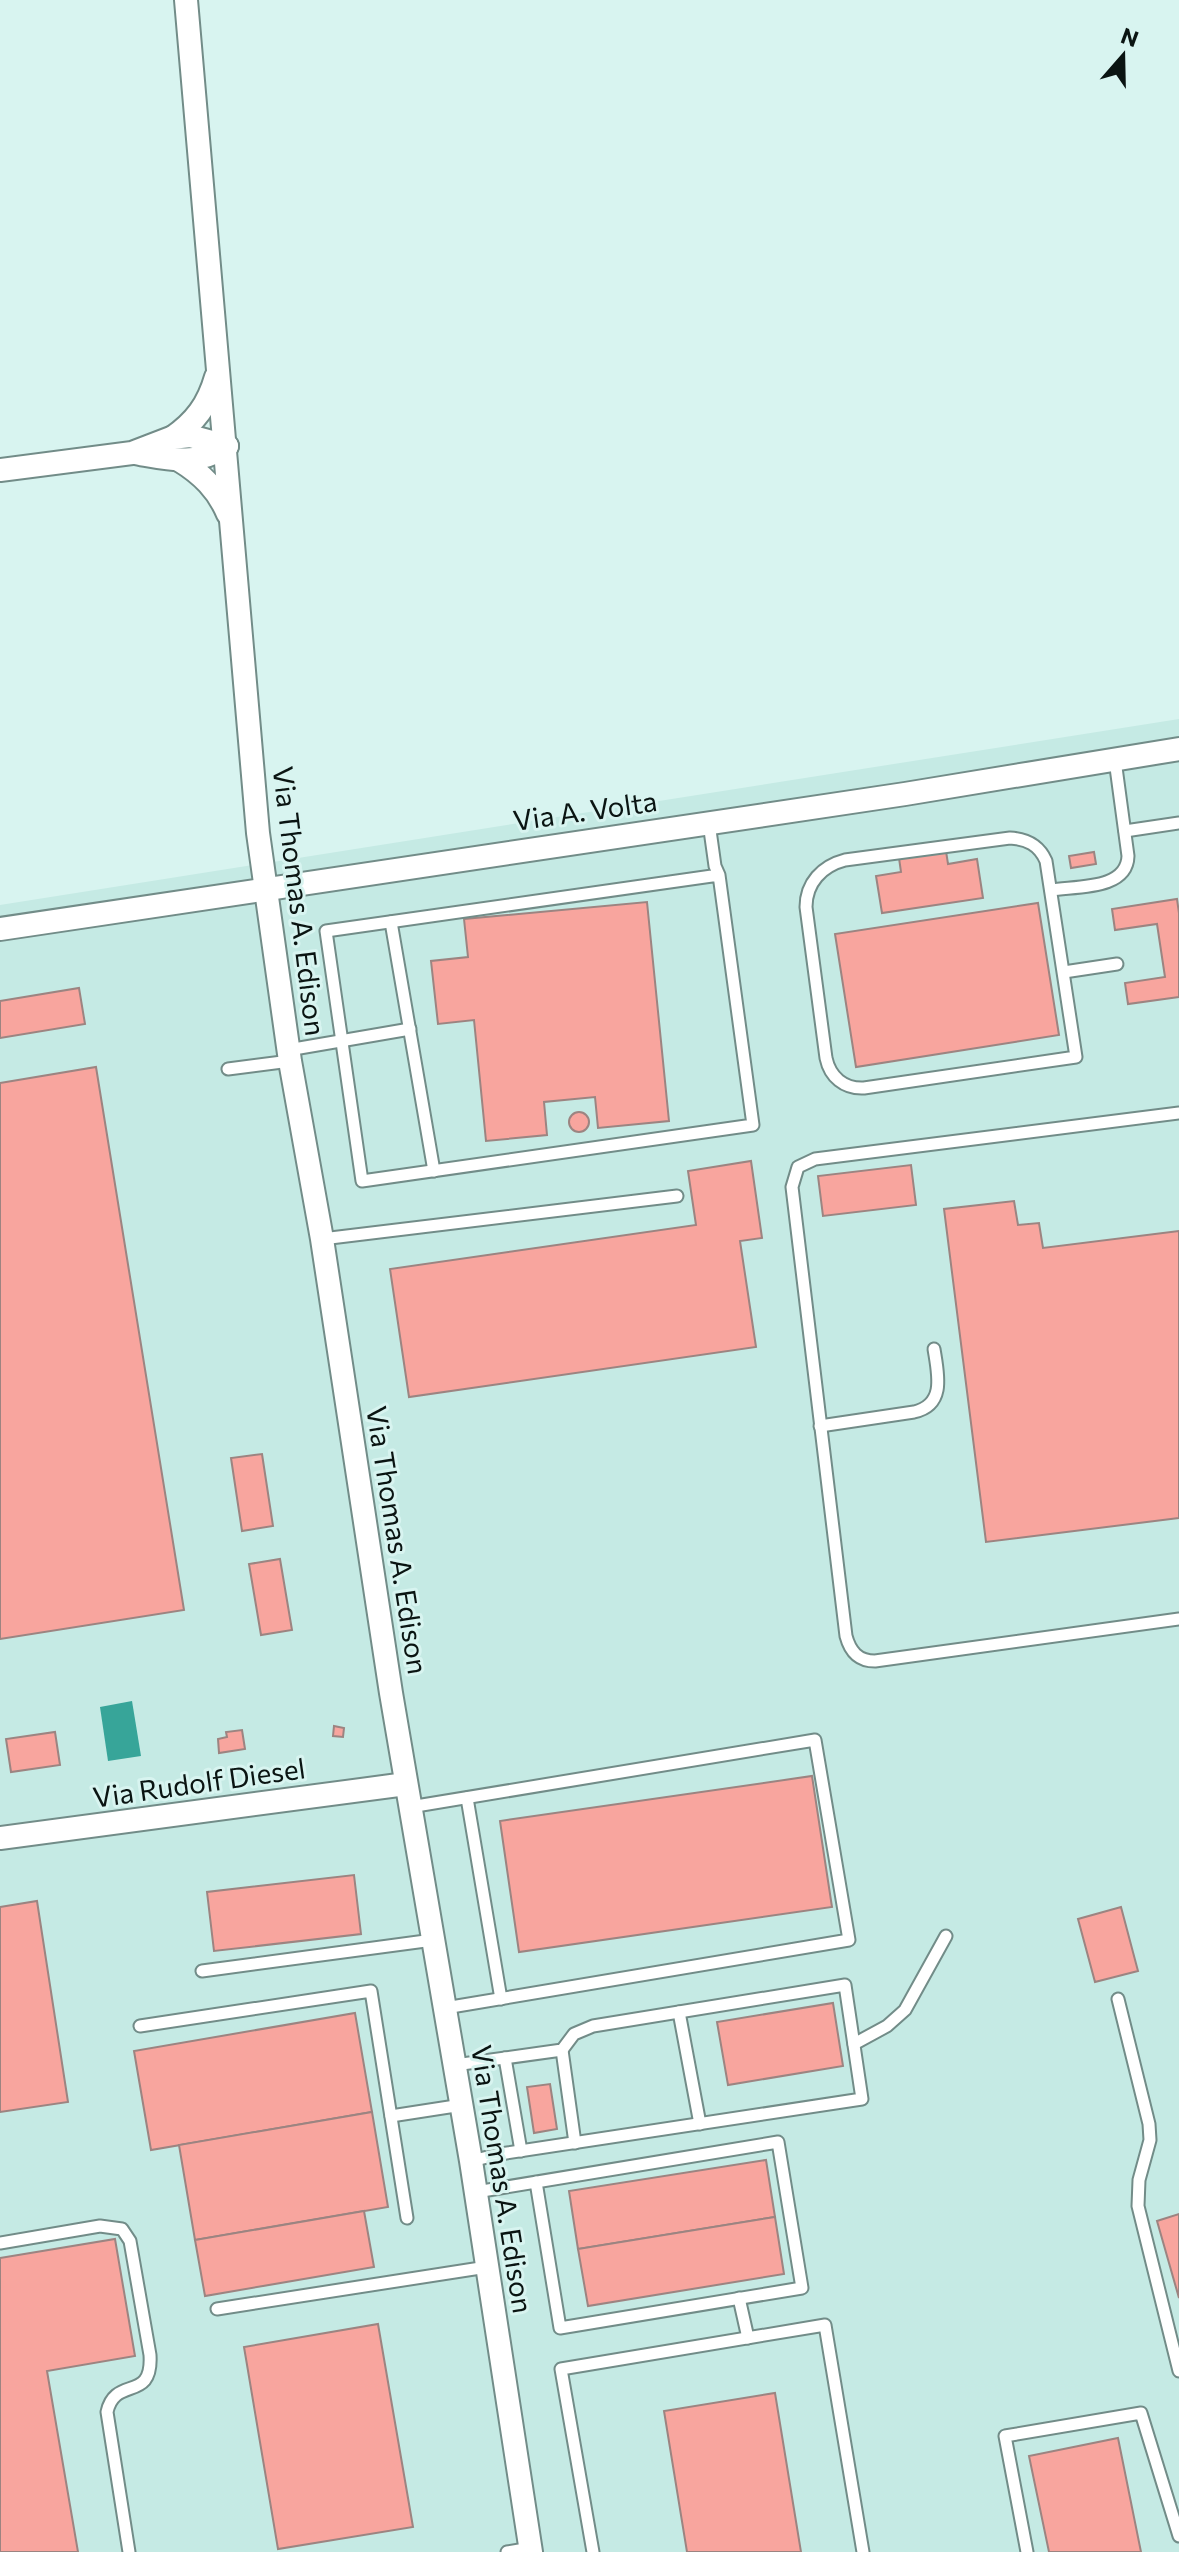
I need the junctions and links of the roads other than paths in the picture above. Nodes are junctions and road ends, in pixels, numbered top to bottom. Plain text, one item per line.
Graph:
1 (186, 0) edge
2 (217, 356) junction
3 (171, 438) junction
4 (227, 446) junction
5 (132, 453) junction
6 (179, 460) junction
7 (0, 470) edge
8 (234, 534) junction
9 (1179, 749) edge
10 (1115, 760) junction
11 (708, 822) junction
12 (1179, 823) edge
13 (1125, 831) junction
14 (719, 875) junction
15 (265, 888) junction
16 (1051, 890) junction
17 (391, 922) junction
18 (0, 929) edge
19 (1117, 964) dead end
20 (1064, 972) junction
21 (410, 1029) junction
22 (341, 1041) junction
23 (289, 1056) junction
24 (228, 1069) dead end
25 (1179, 1113) edge
26 (434, 1171) junction
27 (677, 1196) dead end
28 (322, 1239) junction
29 (934, 1349) dead end
30 (820, 1426) junction
31 (1179, 1619) edge
32 (406, 1784) junction
33 (467, 1798) junction
34 (410, 1807) junction
35 (0, 1838) edge
36 (946, 1936) dead end
37 (433, 1940) junction
38 (202, 1971) dead end
39 (501, 1999) junction
40 (1118, 1999) dead end
41 (445, 2008) junction
42 (679, 2012) junction
43 (140, 2026) dead end
44 (854, 2044) junction
45 (562, 2050) junction
46 (505, 2058) junction
47 (455, 2065) junction
48 (462, 2105) junction
49 (391, 2116) junction
50 (700, 2124) junction
51 (575, 2143) junction
52 (521, 2151) junction
53 (471, 2161) junction
54 (536, 2182) junction
55 (476, 2192) junction
56 (407, 2218) dead end
57 (0, 2243) edge
58 (487, 2267) junction
59 (739, 2298) junction
60 (217, 2309) dead end
61 (748, 2338) junction
62 (1179, 2371) edge
63 (1179, 2536) edge
64 (531, 2550) edge
65 (129, 2552) edge
66 (507, 2552) edge
67 (593, 2552) edge
68 (863, 2552) edge
69 (1027, 2552) edge

1 - 2 street, Via Thomas A. Edison
2 - 3 street
2 - 4 street, Via Thomas A. Edison
3 - 4 street
3 - 5 street
4 - 6 street
4 - 8 street, Via Thomas A. Edison
5 - 6 street
5 - 7 street
6 - 8 street
8 - 15 street, Via Thomas A. Edison
9 - 10 street, Via A. Volta
10 - 11 street, Via A. Volta
10 - 13 lane
11 - 14 lane
11 - 15 street, Via A. Volta
12 - 13 lane
13 - 16 lane
14 - 17 lane
14 - 26 lane
15 - 18 street, Via A. Volta
15 - 23 street, Via Thomas A. Edison
16 - 20 lane
16 - 20 lane
17 - 21 lane
17 - 22 lane
19 - 20 lane
21 - 22 lane
21 - 26 lane
22 - 23 lane
22 - 26 lane
23 - 24 lane
23 - 28 street, Via Thomas A. Edison
25 - 30 lane
27 - 28 lane
28 - 32 street, Via Thomas A. Edison
29 - 30 lane
30 - 31 lane
32 - 34 street, Via Thomas A. Edison
32 - 35 street, Via Rudolf Diesel
33 - 34 lane
33 - 39 lane
33 - 39 lane
34 - 37 street, Via Thomas A. Edison
36 - 44 lane
37 - 38 lane
37 - 41 street, Via Thomas A. Edison
39 - 41 lane
40 - 62 lane
41 - 47 street, Via Thomas A. Edison
42 - 44 lane
42 - 45 lane
42 - 50 lane
43 - 49 lane
44 - 50 lane
45 - 46 lane
45 - 51 lane
46 - 47 lane
46 - 52 lane
47 - 48 street, Via Thomas A. Edison
48 - 49 lane
48 - 53 street, Via Thomas A. Edison
49 - 56 lane
50 - 51 lane
51 - 52 lane
52 - 53 lane
53 - 55 street, Via Thomas A. Edison
54 - 55 lane
54 - 59 lane
54 - 59 lane
55 - 58 street, Via Thomas A. Edison
57 - 65 lane
58 - 60 lane
58 - 64 street, Via Thomas A. Edison
59 - 61 lane
61 - 67 lane
61 - 68 lane
63 - 69 lane
64 - 66 lane

